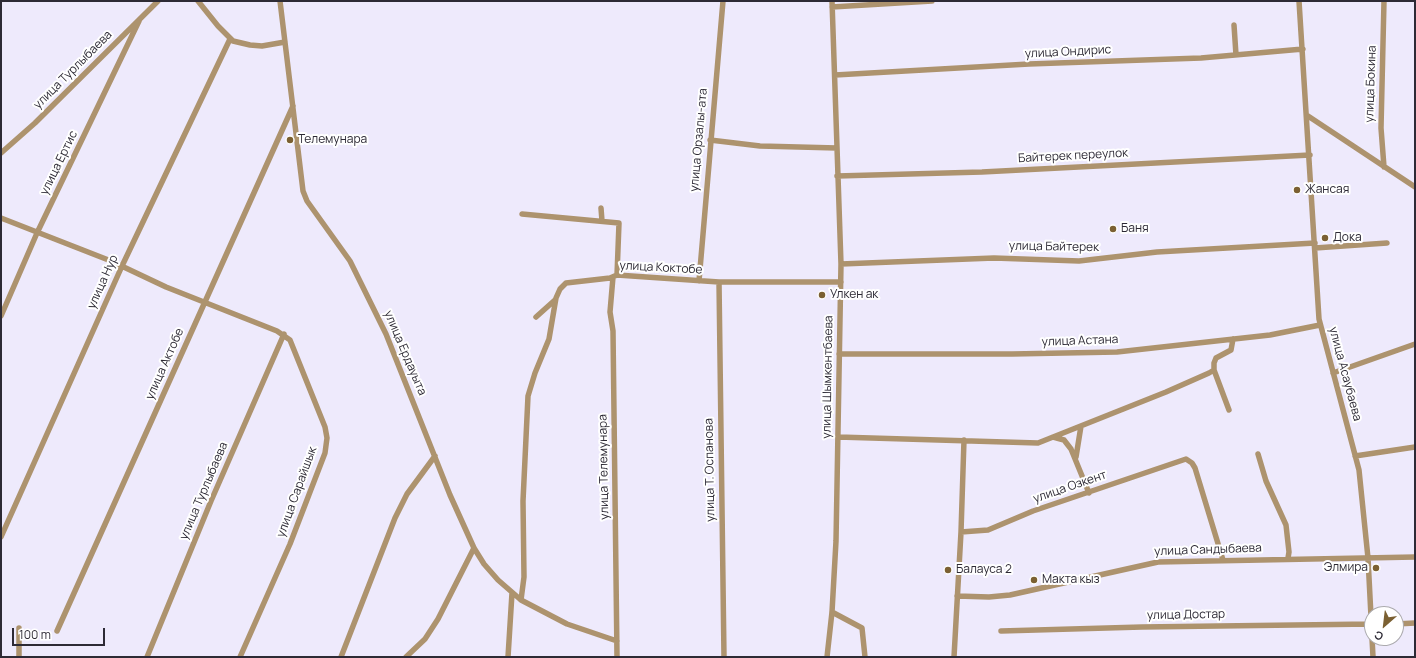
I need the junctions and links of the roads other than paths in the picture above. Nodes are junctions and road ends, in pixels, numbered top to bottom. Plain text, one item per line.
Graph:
1 (158, 1) edge
2 (198, 1) edge
3 (280, 1) edge
4 (723, 1) edge
5 (932, 1) edge
6 (1299, 1) edge
7 (1384, 1) edge
8 (832, 4) edge
9 (139, 21) junction
10 (1234, 25) dead end
11 (230, 39) junction
12 (285, 42) junction
13 (1303, 49) junction
14 (1236, 55) junction
15 (835, 75) junction
16 (293, 105) junction
17 (1308, 116) junction
18 (710, 140) junction
19 (836, 148) junction
20 (1, 152) edge
21 (1310, 155) junction
22 (1384, 167) junction
23 (837, 176) junction
24 (1415, 187) edge
25 (600, 208) dead end
26 (522, 214) dead end
27 (1, 218) edge
28 (602, 221) junction
29 (37, 233) junction
30 (1387, 243) dead end
31 (1315, 245) junction
32 (841, 264) junction
33 (122, 266) junction
34 (615, 276) junction
35 (699, 281) junction
36 (719, 282) junction
37 (841, 282) junction
38 (555, 300) junction
39 (205, 302) junction
40 (1, 316) edge
41 (536, 317) dead end
42 (1320, 325) junction
43 (284, 334) junction
44 (1233, 339) junction
45 (1415, 344) edge
46 (839, 354) junction
47 (1214, 370) junction
48 (1333, 373) junction
49 (1229, 410) dead end
50 (1081, 426) junction
51 (838, 437) junction
52 (1053, 437) junction
53 (964, 440) junction
54 (1415, 446) edge
55 (1258, 454) dead end
56 (435, 456) junction
57 (1355, 456) junction
58 (1076, 458) junction
59 (1088, 493) junction
60 (961, 532) junction
61 (1, 537) edge
62 (474, 548) junction
63 (1415, 557) edge
64 (1288, 558) junction
65 (1368, 558) junction
66 (1223, 560) junction
67 (512, 593) junction
68 (957, 596) junction
69 (521, 600) junction
70 (1371, 606) edge
71 (832, 612) junction
72 (1415, 623) edge
73 (1364, 624) edge
74 (1404, 624) edge
75 (19, 628) dead end
76 (57, 631) dead end
77 (1001, 631) dead end
78 (617, 641) junction
79 (1372, 646) edge
80 (19, 657) edge
81 (147, 657) edge
82 (240, 657) edge
83 (341, 657) edge
84 (406, 657) edge
85 (508, 657) edge
86 (617, 657) edge
87 (724, 657) edge
88 (827, 657) edge
89 (865, 657) edge
90 (954, 657) edge
91 (1373, 657) edge

1 - 9 street, улица Турлыбаева
2 - 11 street
3 - 12 street, улица Ердауыта
4 - 18 street, улица Орзалы-ата
5 - 8 street
6 - 13 street, улица Асаубаева
7 - 22 street, улица Бокина
8 - 15 street, улица Шымкентбаева
9 - 20 street, улица Турлыбаева
9 - 29 street, улица Ертис
10 - 14 street
11 - 12 street
11 - 33 street, улица Нур
12 - 16 street, улица Ердауыта
13 - 14 street, улица Ондирис
13 - 17 street, улица Асаубаева
14 - 15 street, улица Ондирис
15 - 19 street, улица Шымкентбаева
16 - 39 street, улица Актобе
16 - 56 street, улица Ердауыта
17 - 21 street, улица Асаубаева
17 - 22 street
18 - 19 street
18 - 35 street, улица Орзалы-ата
19 - 23 street, улица Шымкентбаева
21 - 23 street, Байтерек переулок
21 - 31 street, улица Асаубаева
22 - 24 street
23 - 32 street, улица Шымкентбаева
25 - 28 street
26 - 28 street
27 - 29 street
28 - 34 street, улица Телемунара
29 - 33 street
29 - 40 street, улица Ертис
30 - 31 street, улица Байтерек
31 - 32 street, улица Байтерек
31 - 42 street, улица Асаубаева
32 - 37 street, улица Шымкентбаева
33 - 39 street
33 - 61 street, улица Нур
34 - 35 street, улица Коктобе
34 - 38 street, улица Коктобе
34 - 78 street, улица Телемунара
35 - 36 street, улица Коктобе
36 - 37 street, улица Коктобе
36 - 87 street, улица Т. Оспанова
37 - 46 street, улица Шымкентбаева
38 - 41 street
38 - 69 street, улица Коктобе
39 - 43 street
39 - 76 street, улица Актобе
42 - 44 street, улица Астана
42 - 48 street, улица Асаубаева
43 - 81 street, улица Турлыбаева
43 - 82 street, улица Сарайшык
44 - 46 street, улица Астана
44 - 47 street
45 - 48 street
46 - 51 street, улица Шымкентбаева
47 - 49 street
47 - 50 street
48 - 57 street, улица Асаубаева
50 - 52 street
50 - 58 street
51 - 53 street
51 - 71 street, улица Шымкентбаева
52 - 53 street
52 - 58 street
53 - 60 street
54 - 57 street
55 - 64 street
56 - 62 street, улица Ердауыта
56 - 83 street
57 - 65 street, улица Асаубаева
58 - 59 street
59 - 60 street, улица Озкент
59 - 66 street, улица Озкент
60 - 68 street
62 - 67 street, улица Ердауыта
62 - 84 street
63 - 65 street, улица Сандыбаева
64 - 65 street, улица Сандыбаева
64 - 66 street, улица Сандыбаева
65 - 70 street, улица Асаубаева
66 - 68 street, улица Сандыбаева
67 - 69 street, улица Ердауыта
67 - 85 street
68 - 90 street
69 - 78 street, улица Ердауыта
71 - 88 street, улица Шымкентбаева
71 - 89 street
72 - 74 street
73 - 77 street, улица Достар
75 - 80 street
78 - 86 street, улица Телемунара
79 - 91 street, улица Асаубаева

